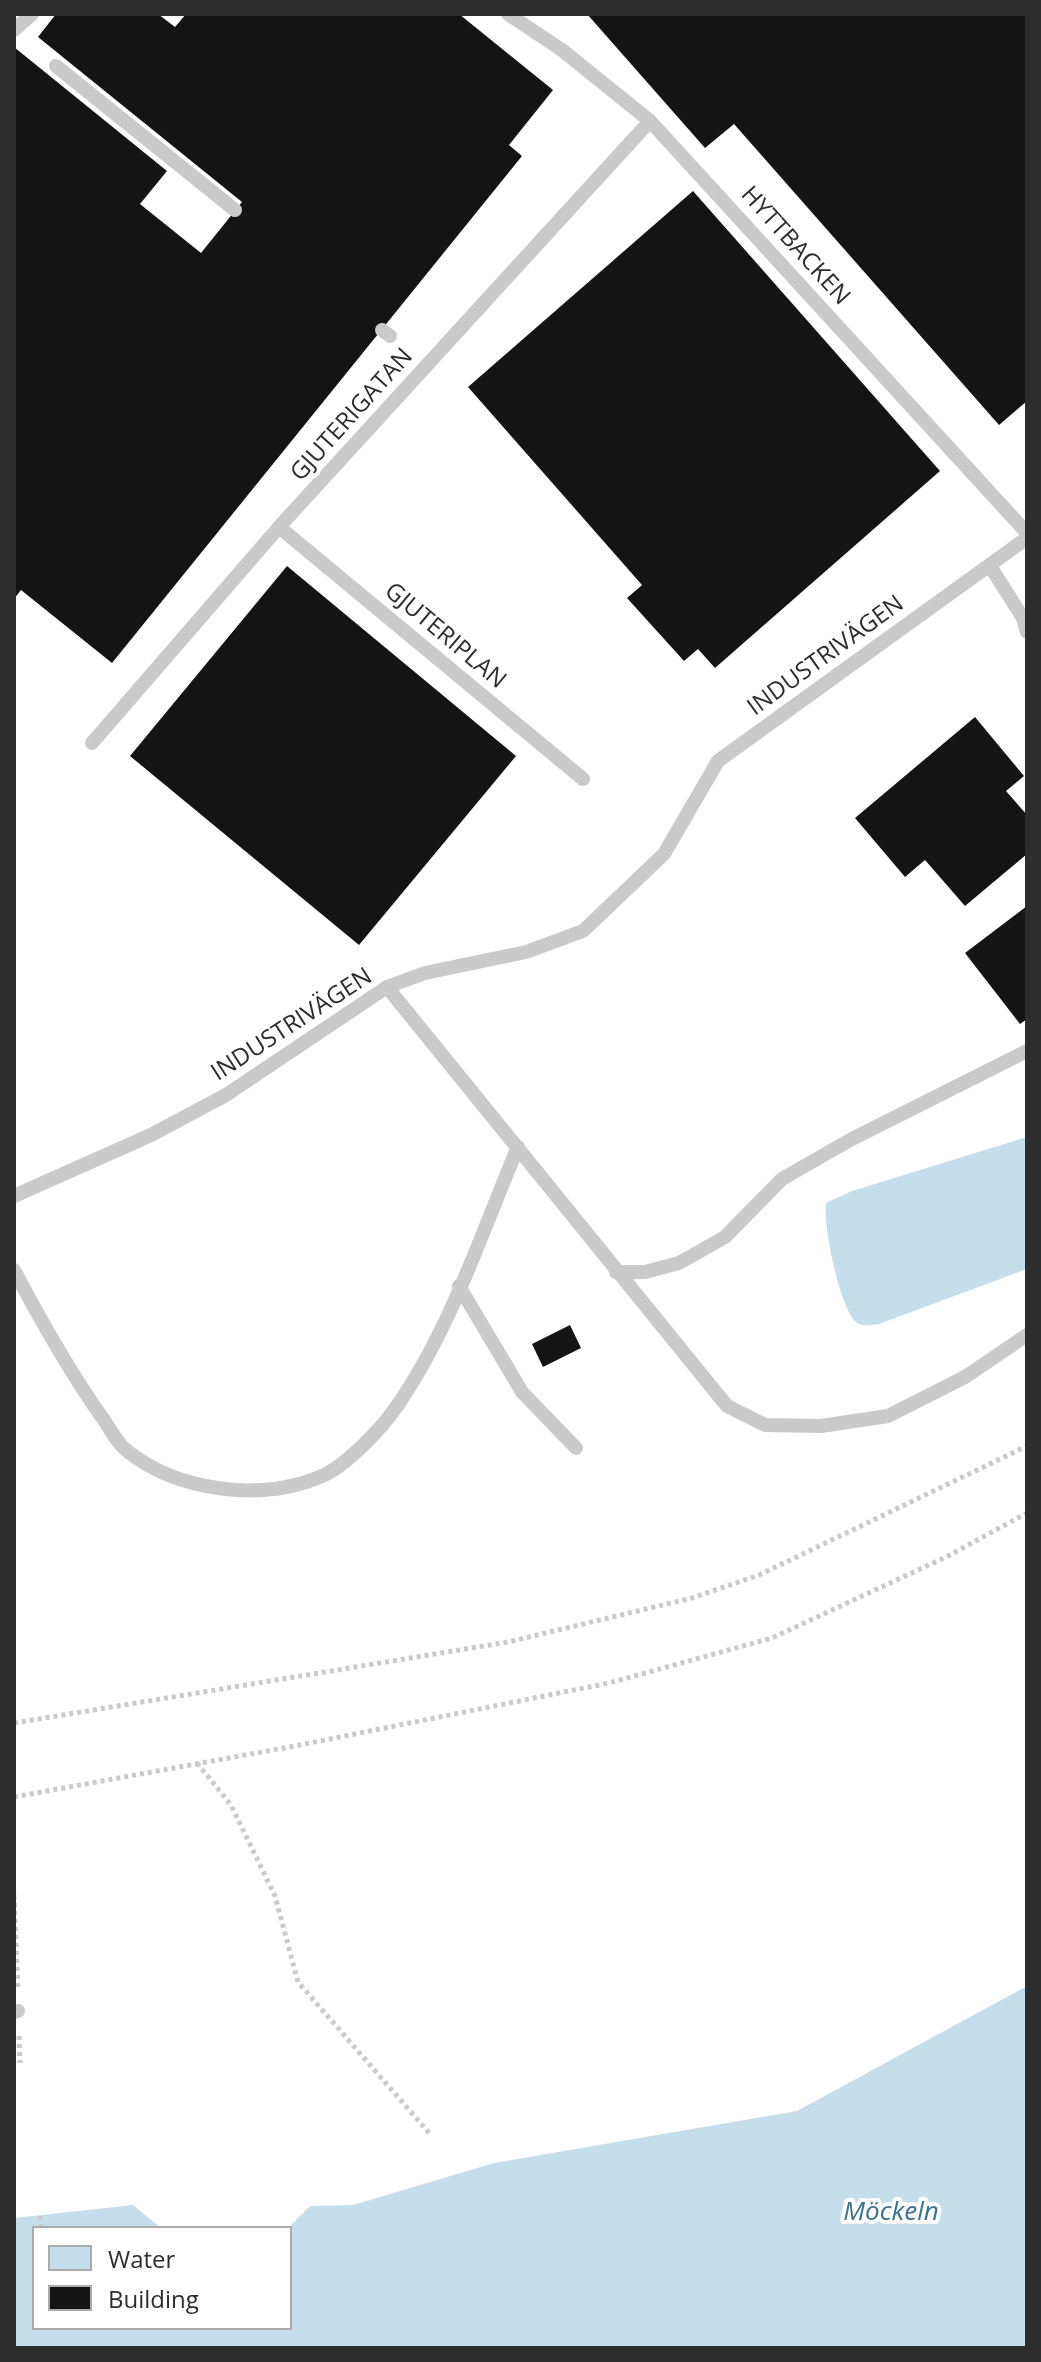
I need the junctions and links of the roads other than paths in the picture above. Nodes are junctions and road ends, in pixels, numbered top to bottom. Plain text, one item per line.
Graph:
1 (32, 14) edge
2 (508, 14) edge
3 (14, 30) edge
4 (56, 66) dead end
5 (650, 121) junction
6 (235, 210) dead end
7 (279, 527) junction
8 (1027, 536) edge
9 (990, 566) junction
10 (1027, 632) edge
11 (92, 743) dead end
12 (583, 779) dead end
13 (387, 987) junction
14 (1027, 1051) edge
15 (518, 1147) junction
16 (14, 1196) edge
17 (14, 1270) edge
18 (616, 1272) junction
19 (459, 1286) junction
20 (1027, 1335) edge
21 (576, 1448) dead end

1 - 3 lane
2 - 5 lane, HYTTBACKEN
4 - 6 lane
5 - 7 lane, GJUTERIGATAN
5 - 8 lane, HYTTBACKEN
7 - 11 lane, GJUTERIGATAN
7 - 12 lane, GJUTERIPLAN
8 - 9 lane, INDUSTRIVÄGEN
9 - 10 lane
9 - 13 lane, INDUSTRIVÄGEN
13 - 15 lane
13 - 16 lane, INDUSTRIVÄGEN
14 - 18 lane
15 - 18 lane
15 - 19 lane
17 - 19 lane
18 - 20 lane
19 - 21 lane

